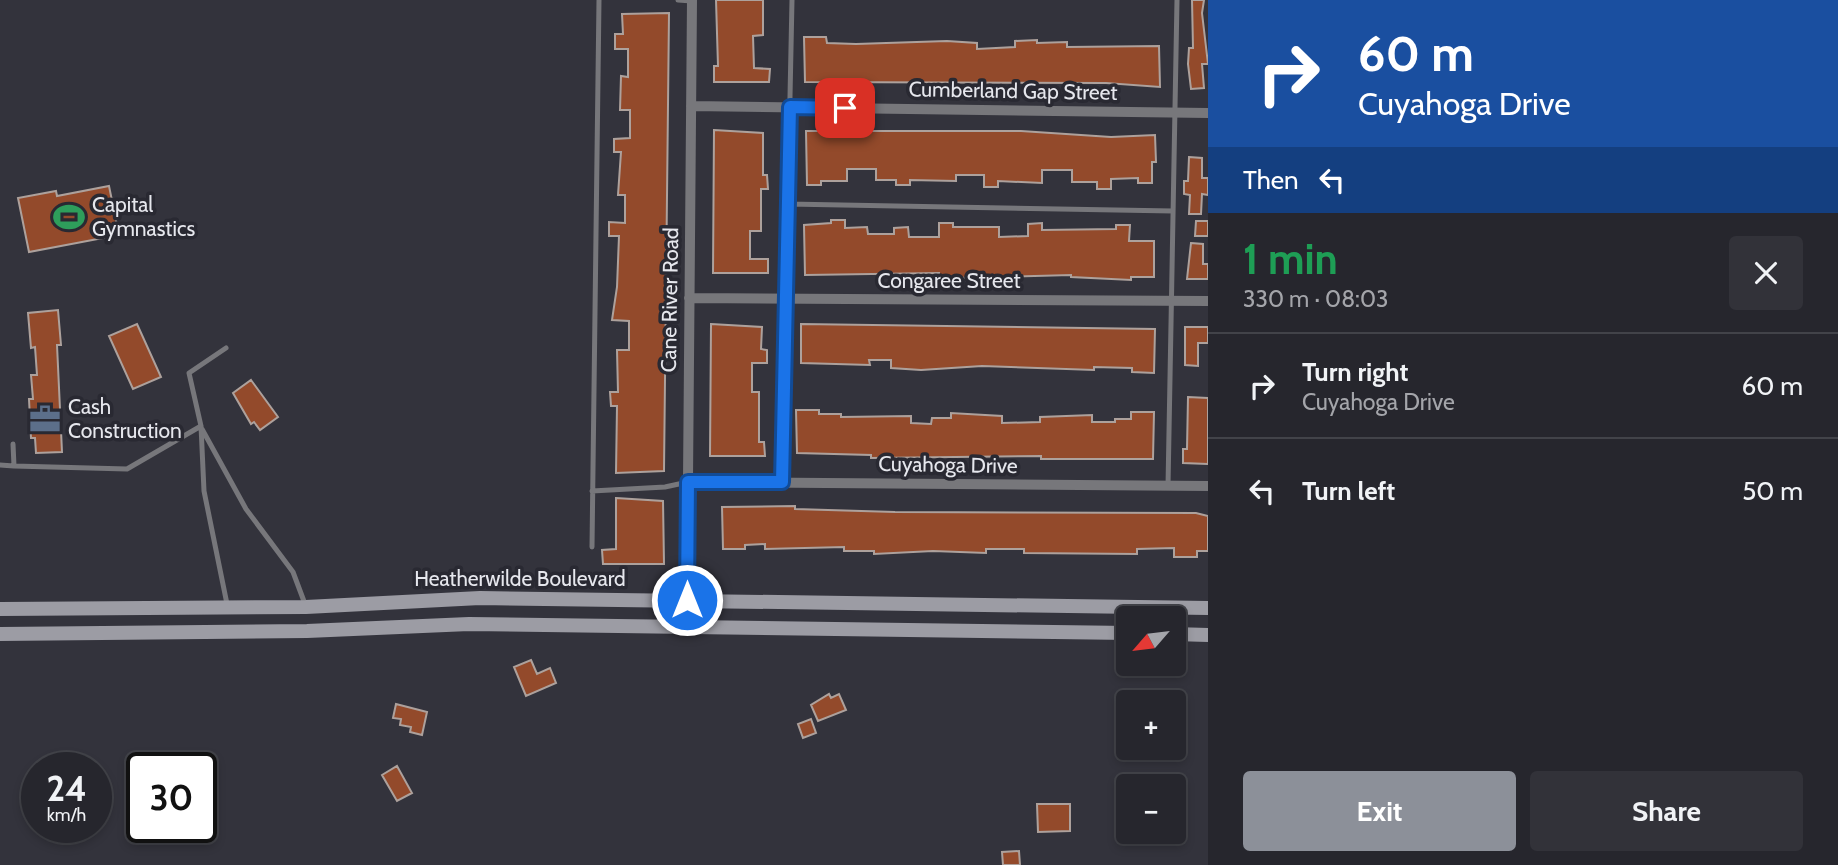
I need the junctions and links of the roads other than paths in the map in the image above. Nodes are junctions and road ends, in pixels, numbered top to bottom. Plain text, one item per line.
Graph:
1 (599, 0) edge
2 (678, 0) edge
3 (692, 0) edge
4 (792, 0) edge
5 (1177, 0) edge
6 (691, 106) junction
7 (790, 107) junction
8 (1175, 113) junction
9 (1208, 113) edge
10 (788, 204) junction
11 (1173, 211) junction
12 (689, 298) junction
13 (786, 299) junction
14 (1172, 301) junction
15 (1208, 302) edge
16 (226, 348) dead end
17 (201, 426) junction
18 (13, 444) dead end
19 (0, 465) edge
20 (14, 466) junction
21 (688, 482) junction
22 (782, 482) junction
23 (1168, 486) junction
24 (1208, 486) edge
25 (592, 491) junction
26 (592, 547) dead end
27 (687, 600) junction
28 (227, 607) junction
29 (306, 607) junction
30 (1208, 608) edge
31 (0, 609) edge
32 (307, 631) junction
33 (1116, 633) edge
34 (0, 634) edge
35 (1186, 634) edge
36 (1208, 635) edge

1 - 25 lane
2 - 3 lane
3 - 6 street, Cane River Road
4 - 7 lane
5 - 8 lane
6 - 7 street, Cumberland Gap Street
6 - 12 street, Cane River Road
7 - 8 street, Cumberland Gap Street
7 - 10 lane
8 - 9 street, Cumberland Gap Street
8 - 11 lane
10 - 11 lane
10 - 13 lane
11 - 14 lane
12 - 13 street, Congaree Street
12 - 21 street, Cane River Road
13 - 14 street, Congaree Street
13 - 22 lane
14 - 15 street, Congaree Street
14 - 23 lane
16 - 17 lane
17 - 20 lane
17 - 28 lane
17 - 29 lane
18 - 20 lane
19 - 20 lane
21 - 22 street, Cuyahoga Drive
21 - 25 lane
21 - 27 street, Cane River Road
22 - 23 street, Cuyahoga Drive
23 - 24 street, Cuyahoga Drive
25 - 26 lane
27 - 29 main road, Heatherwilde Boulevard
27 - 30 main road, Heatherwilde Boulevard
28 - 29 main road, Heatherwilde Boulevard
28 - 31 main road, Heatherwilde Boulevard
29 - 32 main road
32 - 33 main road
32 - 34 main road
35 - 36 main road

